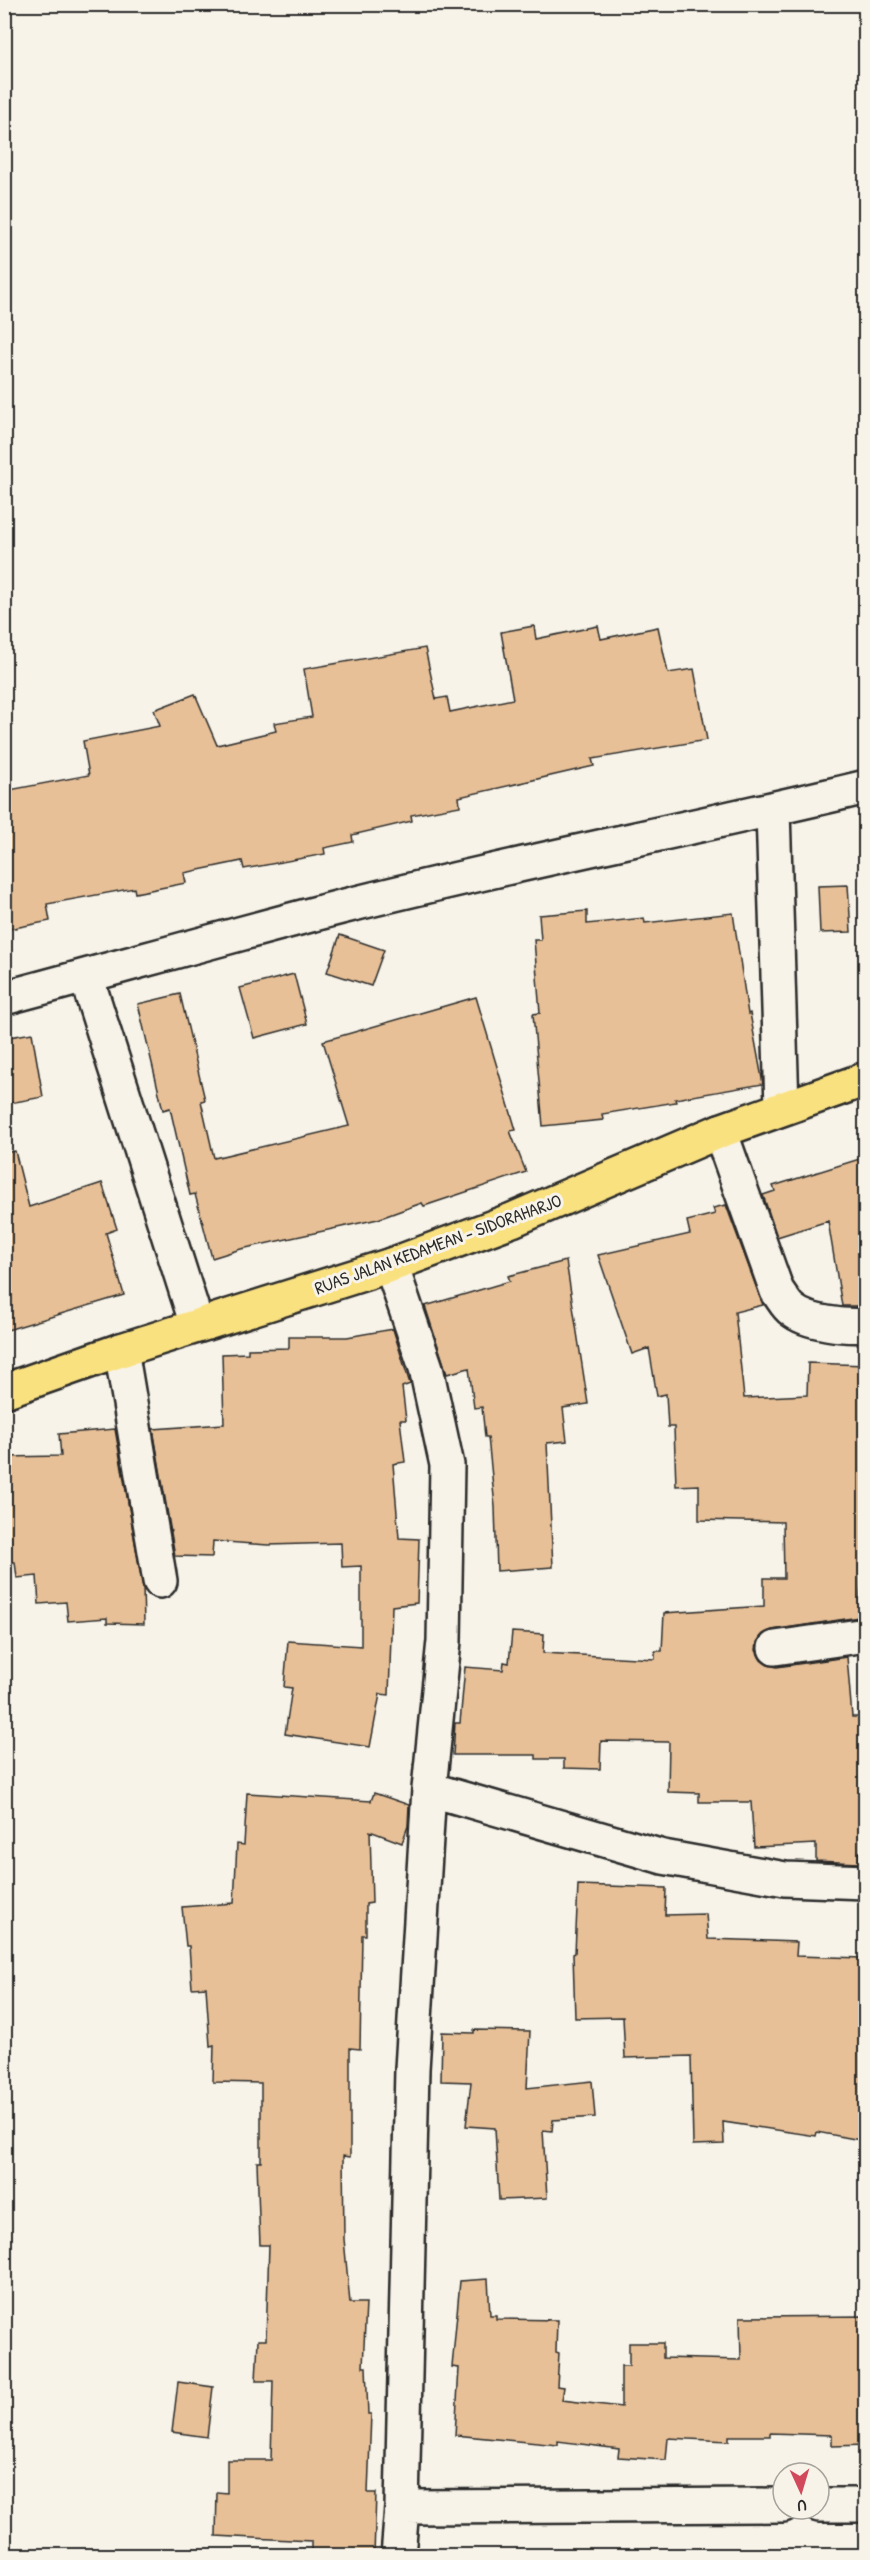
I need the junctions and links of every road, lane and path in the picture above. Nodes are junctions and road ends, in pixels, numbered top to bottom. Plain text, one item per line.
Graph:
1 (866, 787) edge
2 (773, 810) junction
3 (86, 976) junction
4 (4, 998) edge
5 (866, 1079) edge
6 (782, 1107) junction
7 (720, 1131) junction
8 (391, 1265) junction
9 (197, 1325) junction
10 (866, 1325) edge
11 (122, 1350) junction
12 (4, 1391) edge
13 (160, 1581) dead end
14 (866, 1635) edge
15 (775, 1648) dead end
16 (429, 1789) junction
17 (866, 1882) edge
18 (771, 2505) edge
19 (831, 2505) edge
20 (866, 2505) edge
21 (402, 2507) junction
22 (398, 2556) edge

1 - 2 street
2 - 3 street
2 - 6 street
3 - 4 street
3 - 9 street
5 - 6 main road, RUAS JALAN KEDAMEAN - SIDORAHARJO
6 - 7 main road, RUAS JALAN KEDAMEAN - SIDORAHARJO
7 - 8 main road, RUAS JALAN KEDAMEAN - SIDORAHARJO
7 - 10 street
8 - 9 main road, RUAS JALAN KEDAMEAN - SIDORAHARJO
8 - 16 street
9 - 11 main road, RUAS JALAN KEDAMEAN - SIDORAHARJO
11 - 12 main road, RUAS JALAN KEDAMEAN - SIDORAHARJO
11 - 13 street
14 - 15 street
16 - 17 street
16 - 21 street
18 - 21 street
19 - 20 street
21 - 22 street

